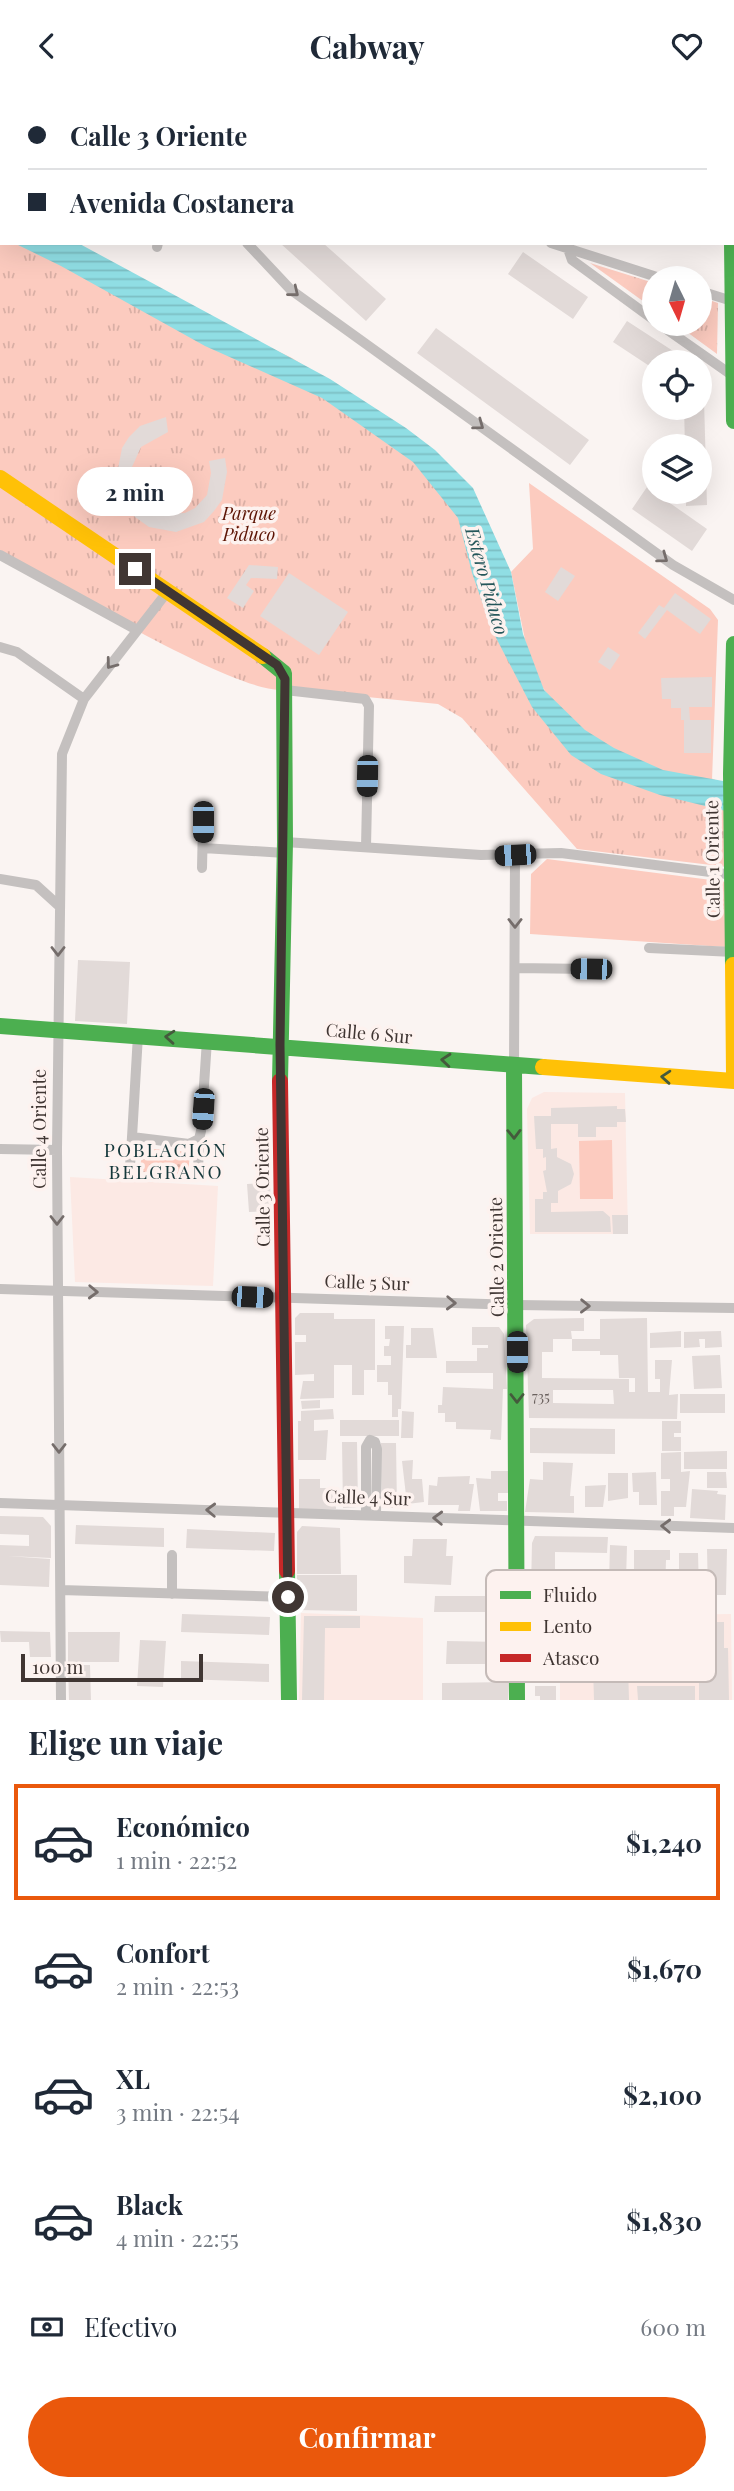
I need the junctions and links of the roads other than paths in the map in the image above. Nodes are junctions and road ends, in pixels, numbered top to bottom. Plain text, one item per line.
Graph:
1 (249, 245) edge
2 (732, 245) edge
3 (566, 246) edge
4 (642, 272) edge
5 (712, 295) edge
6 (733, 301) edge
7 (642, 312) edge
8 (676, 336) edge
9 (733, 376) edge
10 (734, 421) edge
11 (0, 478) edge
12 (0, 555) edge
13 (168, 591) junction
14 (734, 600) edge
15 (137, 630) junction
16 (734, 644) edge
17 (0, 647) edge
18 (285, 690) junction
19 (84, 699) junction
20 (733, 742) edge
21 (203, 822) dead end
22 (733, 826) edge
23 (285, 847) junction
24 (366, 847) junction
25 (203, 848) junction
26 (515, 855) junction
27 (202, 868) dead end
28 (733, 875) edge
29 (0, 879) edge
30 (58, 905) junction
31 (649, 948) dead end
32 (734, 953) edge
33 (515, 968) junction
34 (591, 969) dead end
35 (0, 1026) edge
36 (58, 1030) junction
37 (138, 1035) junction
38 (207, 1040) junction
39 (280, 1045) junction
40 (513, 1066) junction
41 (734, 1074) edge
42 (734, 1081) edge
43 (132, 1137) junction
44 (199, 1139) junction
45 (0, 1149) edge
46 (57, 1150) junction
47 (130, 1166) dead end
48 (198, 1174) dead end
49 (0, 1289) edge
50 (58, 1291) junction
51 (285, 1299) junction
52 (517, 1305) junction
53 (734, 1308) edge
54 (0, 1503) edge
55 (59, 1505) junction
56 (287, 1513) junction
57 (371, 1516) junction
58 (517, 1521) junction
59 (734, 1528) edge
60 (172, 1555) dead end
61 (517, 1570) edge
62 (61, 1590) junction
63 (172, 1594) junction
64 (288, 1597) junction
65 (517, 1682) edge
66 (61, 1700) edge
67 (289, 1700) edge
68 (517, 1700) edge

1 -> 14 street
2 - 6 street
3 - 4 street
3 - 7 street
5 - 6 street
6 - 9 street
8 - 9 street
9 - 10 street
11 - 13 street
12 - 15 street
13 - 15 street, Calle 4 Oriente
13 - 18 street, Calle 3 Oriente
15 -> 19 street, Calle 4 Oriente
16 - 20 street, Calle 1 Oriente
17 - 19 street
18 - 23 street, Calle 3 Oriente
18 - 24 street
19 - 30 street, Calle 4 Oriente
20 - 22 street, Calle 1 Oriente
21 - 25 street
22 - 28 street, Calle 1 Oriente
23 - 24 street
23 - 25 street
23 - 39 street, Calle 3 Oriente
24 - 26 street
25 - 27 street
26 - 28 street
26 -> 33 street, Calle 2 Oriente
28 - 32 street, Calle 1 Oriente
29 - 30 street
30 -> 36 street, Calle 4 Oriente
31 - 32 street
32 - 41 street, Calle 1 Oriente
33 - 34 street
33 - 40 street, Calle 2 Oriente
35 - 36 street, Calle 6 Sur
36 - 37 street, Calle 6 Sur
36 - 46 street, Calle 4 Oriente
38 -> 37 street, Calle 6 Sur
37 - 43 street
38 - 39 street, Calle 6 Sur
38 - 44 street
40 -> 39 street, Calle 6 Sur
39 - 51 street, Calle 3 Oriente
42 -> 40 street, Calle 6 Sur
40 -> 52 street, Calle 2 Oriente
43 - 44 street
43 - 47 street
44 - 48 street
45 - 46 street
46 -> 50 street, Calle 4 Oriente
49 - 50 street, Calle 5 Sur
50 -> 51 street, Calle 5 Sur
50 -> 55 street, Calle 4 Oriente
51 -> 52 street, Calle 5 Sur
51 - 56 street, Calle 3 Oriente
52 -> 53 street, Calle 5 Sur
52 -> 58 street, Calle 2 Oriente
54 - 55 street, Calle 4 Sur
56 -> 55 street, Calle 4 Sur
55 - 62 street, Calle 4 Oriente
56 - 57 street, Calle 4 Sur
56 - 64 street, Calle 3 Oriente
57 - 57 street
58 -> 57 street, Calle 4 Sur
59 -> 58 street, Calle 4 Sur
58 - 61 street, Calle 2 Oriente
60 - 63 street
62 - 63 street
62 - 66 street, Calle 4 Oriente
63 - 64 street
64 - 67 street, Calle 3 Oriente
65 - 68 street, Calle 2 Oriente

